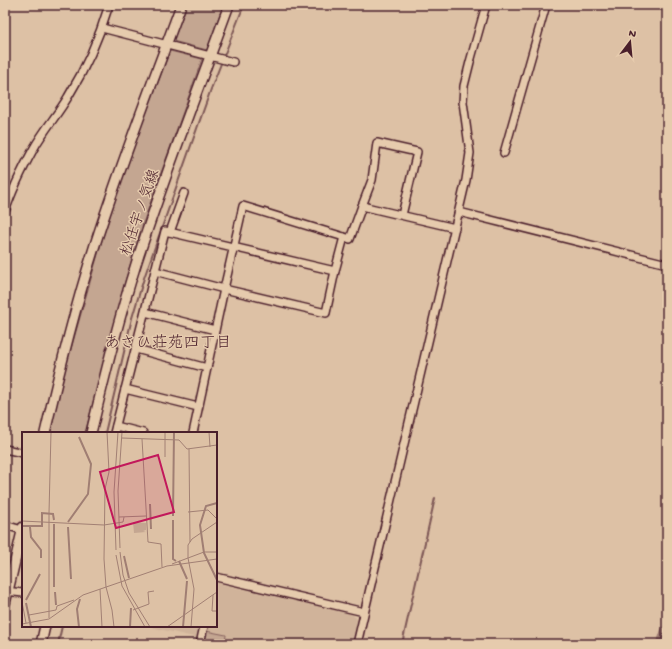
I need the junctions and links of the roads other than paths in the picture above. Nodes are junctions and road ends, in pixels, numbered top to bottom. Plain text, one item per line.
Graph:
1 (109, 5) edge
2 (181, 5) edge
3 (229, 5) edge
4 (486, 5) edge
5 (546, 5) edge
6 (102, 28) junction
7 (166, 44) junction
8 (214, 57) junction
9 (230, 61) dead end
10 (504, 153) dead end
11 (184, 193) dead end
12 (362, 206) junction
13 (5, 212) edge
14 (459, 212) junction
15 (402, 215) junction
16 (455, 228) junction
17 (170, 232) junction
18 (344, 238) junction
19 (233, 247) junction
20 (667, 264) edge
21 (155, 271) junction
22 (335, 271) junction
23 (224, 289) junction
24 (145, 312) junction
25 (215, 330) junction
26 (136, 349) junction
27 (207, 368) junction
28 (125, 389) junction
29 (198, 407) junction
30 (115, 429) edge
31 (45, 432) edge
32 (91, 432) edge
33 (136, 432) edge
34 (193, 432) edge
35 (5, 449) edge
36 (22, 453) edge
37 (5, 525) edge
38 (22, 528) edge
39 (22, 532) edge
40 (217, 577) edge
41 (6, 591) edge
42 (22, 594) edge
43 (5, 604) edge
44 (364, 612) junction
45 (45, 627) edge
46 (204, 627) edge
47 (41, 644) edge
48 (200, 644) edge
49 (357, 644) edge

1 - 6 street
2 - 7 main road, 松任宇ノ気線
3 - 8 main road, 松任宇ノ気線
4 - 14 street
5 - 10 street
6 - 7 street
6 - 13 street
7 - 8 street
7 - 31 main road, 松任宇ノ気線
8 - 9 street
8 - 32 main road, 松任宇ノ気線
11 - 17 street
12 - 15 street
12 - 15 street
12 - 18 street
14 - 16 street
14 - 20 street
15 - 16 street
16 - 44 street
17 - 19 street
17 - 21 street
18 - 19 street
18 - 22 street
19 - 22 street
19 - 23 street
21 - 23 street
21 - 24 street
22 - 23 street
23 - 25 street
24 - 25 street
24 - 26 street
25 - 27 street
26 - 27 street
26 - 28 street
27 - 29 street
28 - 29 street
28 - 30 street
29 - 34 street
30 - 33 street
35 - 36 street
37 - 38 street
39 - 41 main road
40 - 44 street
41 - 42 street
41 - 43 main road
44 - 49 street
45 - 47 main road
46 - 48 street

